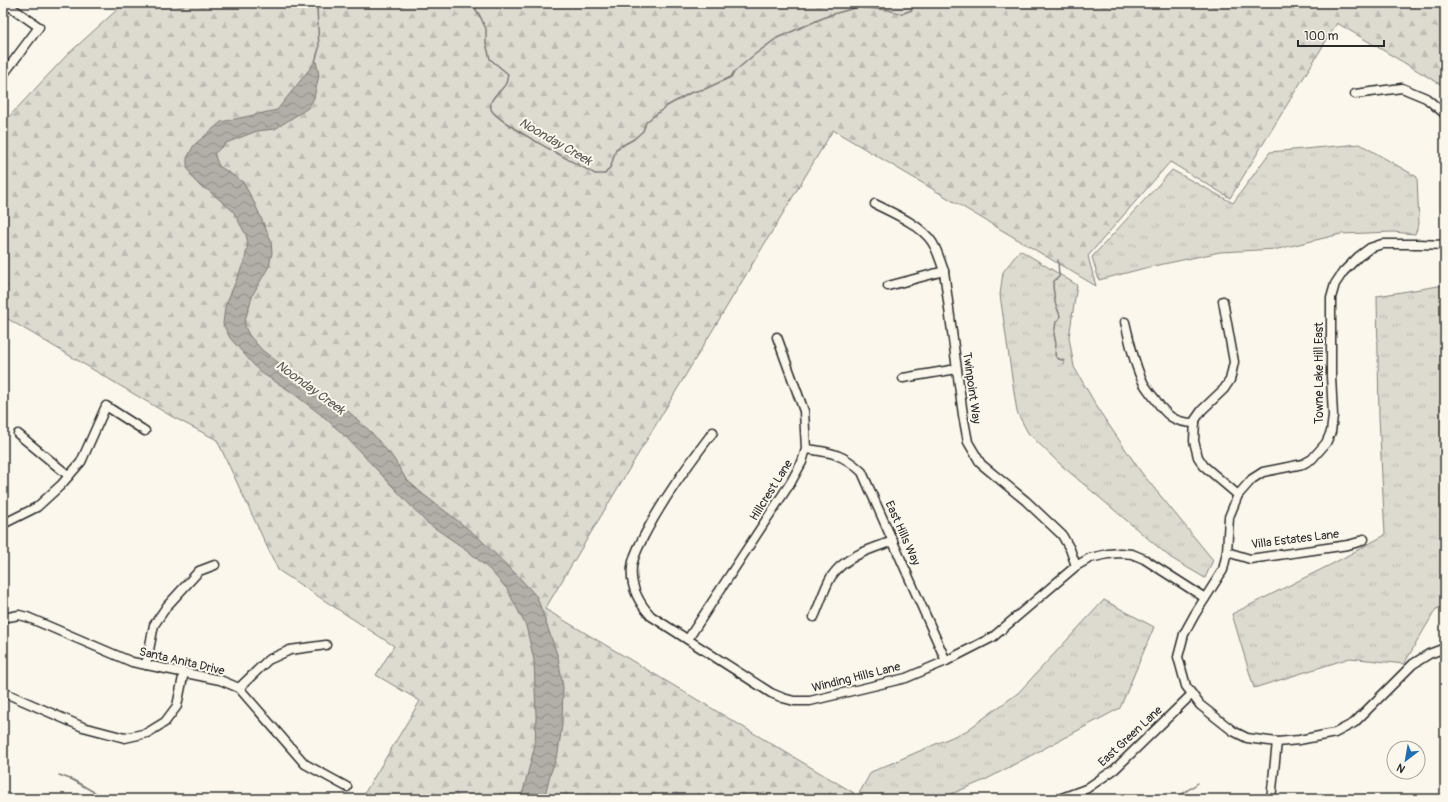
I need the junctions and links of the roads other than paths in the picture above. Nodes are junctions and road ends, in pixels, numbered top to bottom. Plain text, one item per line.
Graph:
1 (9, 4) edge
2 (3, 12) edge
3 (3, 75) edge
4 (1354, 94) dead end
5 (1445, 114) edge
6 (875, 204) dead end
7 (1445, 245) edge
8 (944, 271) junction
9 (888, 286) dead end
10 (1223, 301) dead end
11 (1125, 322) dead end
12 (777, 337) dead end
13 (957, 369) junction
14 (903, 378) dead end
15 (1195, 422) junction
16 (145, 431) dead end
17 (713, 432) dead end
18 (18, 434) dead end
19 (806, 449) junction
20 (69, 476) junction
21 (1238, 495) junction
22 (3, 524) edge
23 (1364, 538) dead end
24 (893, 541) junction
25 (1227, 552) junction
26 (215, 565) dead end
27 (1076, 566) junction
28 (1205, 598) junction
29 (814, 617) dead end
30 (3, 618) edge
31 (688, 639) junction
32 (326, 645) dead end
33 (1445, 648) edge
34 (946, 661) junction
35 (146, 665) junction
36 (184, 672) junction
37 (239, 688) junction
38 (3, 692) edge
39 (1192, 694) junction
40 (1277, 742) junction
41 (347, 787) dead end
42 (1058, 799) edge
43 (1271, 799) edge

1 - 2 street
1 - 3 street
4 - 5 street
6 - 8 street, Twinpoint Way
7 - 21 street, Towne Lake Hill East
8 - 9 street
8 - 13 street, Twinpoint Way
10 - 15 street
11 - 15 street
12 - 19 street, Hillcrest Lane
13 - 14 street
13 - 27 street, Twinpoint Way
15 - 21 street
16 - 20 street
17 - 31 street, Winding Hills Lane
18 - 20 street
19 - 24 street, East Hills Way
19 - 31 street, Hillcrest Lane
20 - 22 street
21 - 25 street, Towne Lake Hill East
23 - 25 street, Villa Estates Lane
24 - 29 street
24 - 34 street, East Hills Way
25 - 28 street, Towne Lake Hill East
26 - 35 street
27 - 28 street, Winding Hills Lane
27 - 34 street, Winding Hills Lane
28 - 39 street, Towne Lake Hill East
30 - 35 street, Santa Anita Drive
31 - 34 street, Winding Hills Lane
32 - 37 street
33 - 40 street, Towne Lake Hill East
35 - 36 street, Santa Anita Drive
36 - 37 street, Santa Anita Drive
36 - 38 street
37 - 41 street, Santa Anita Drive
39 - 40 street, Towne Lake Hill East
39 - 42 street, East Green Lane
40 - 43 street

